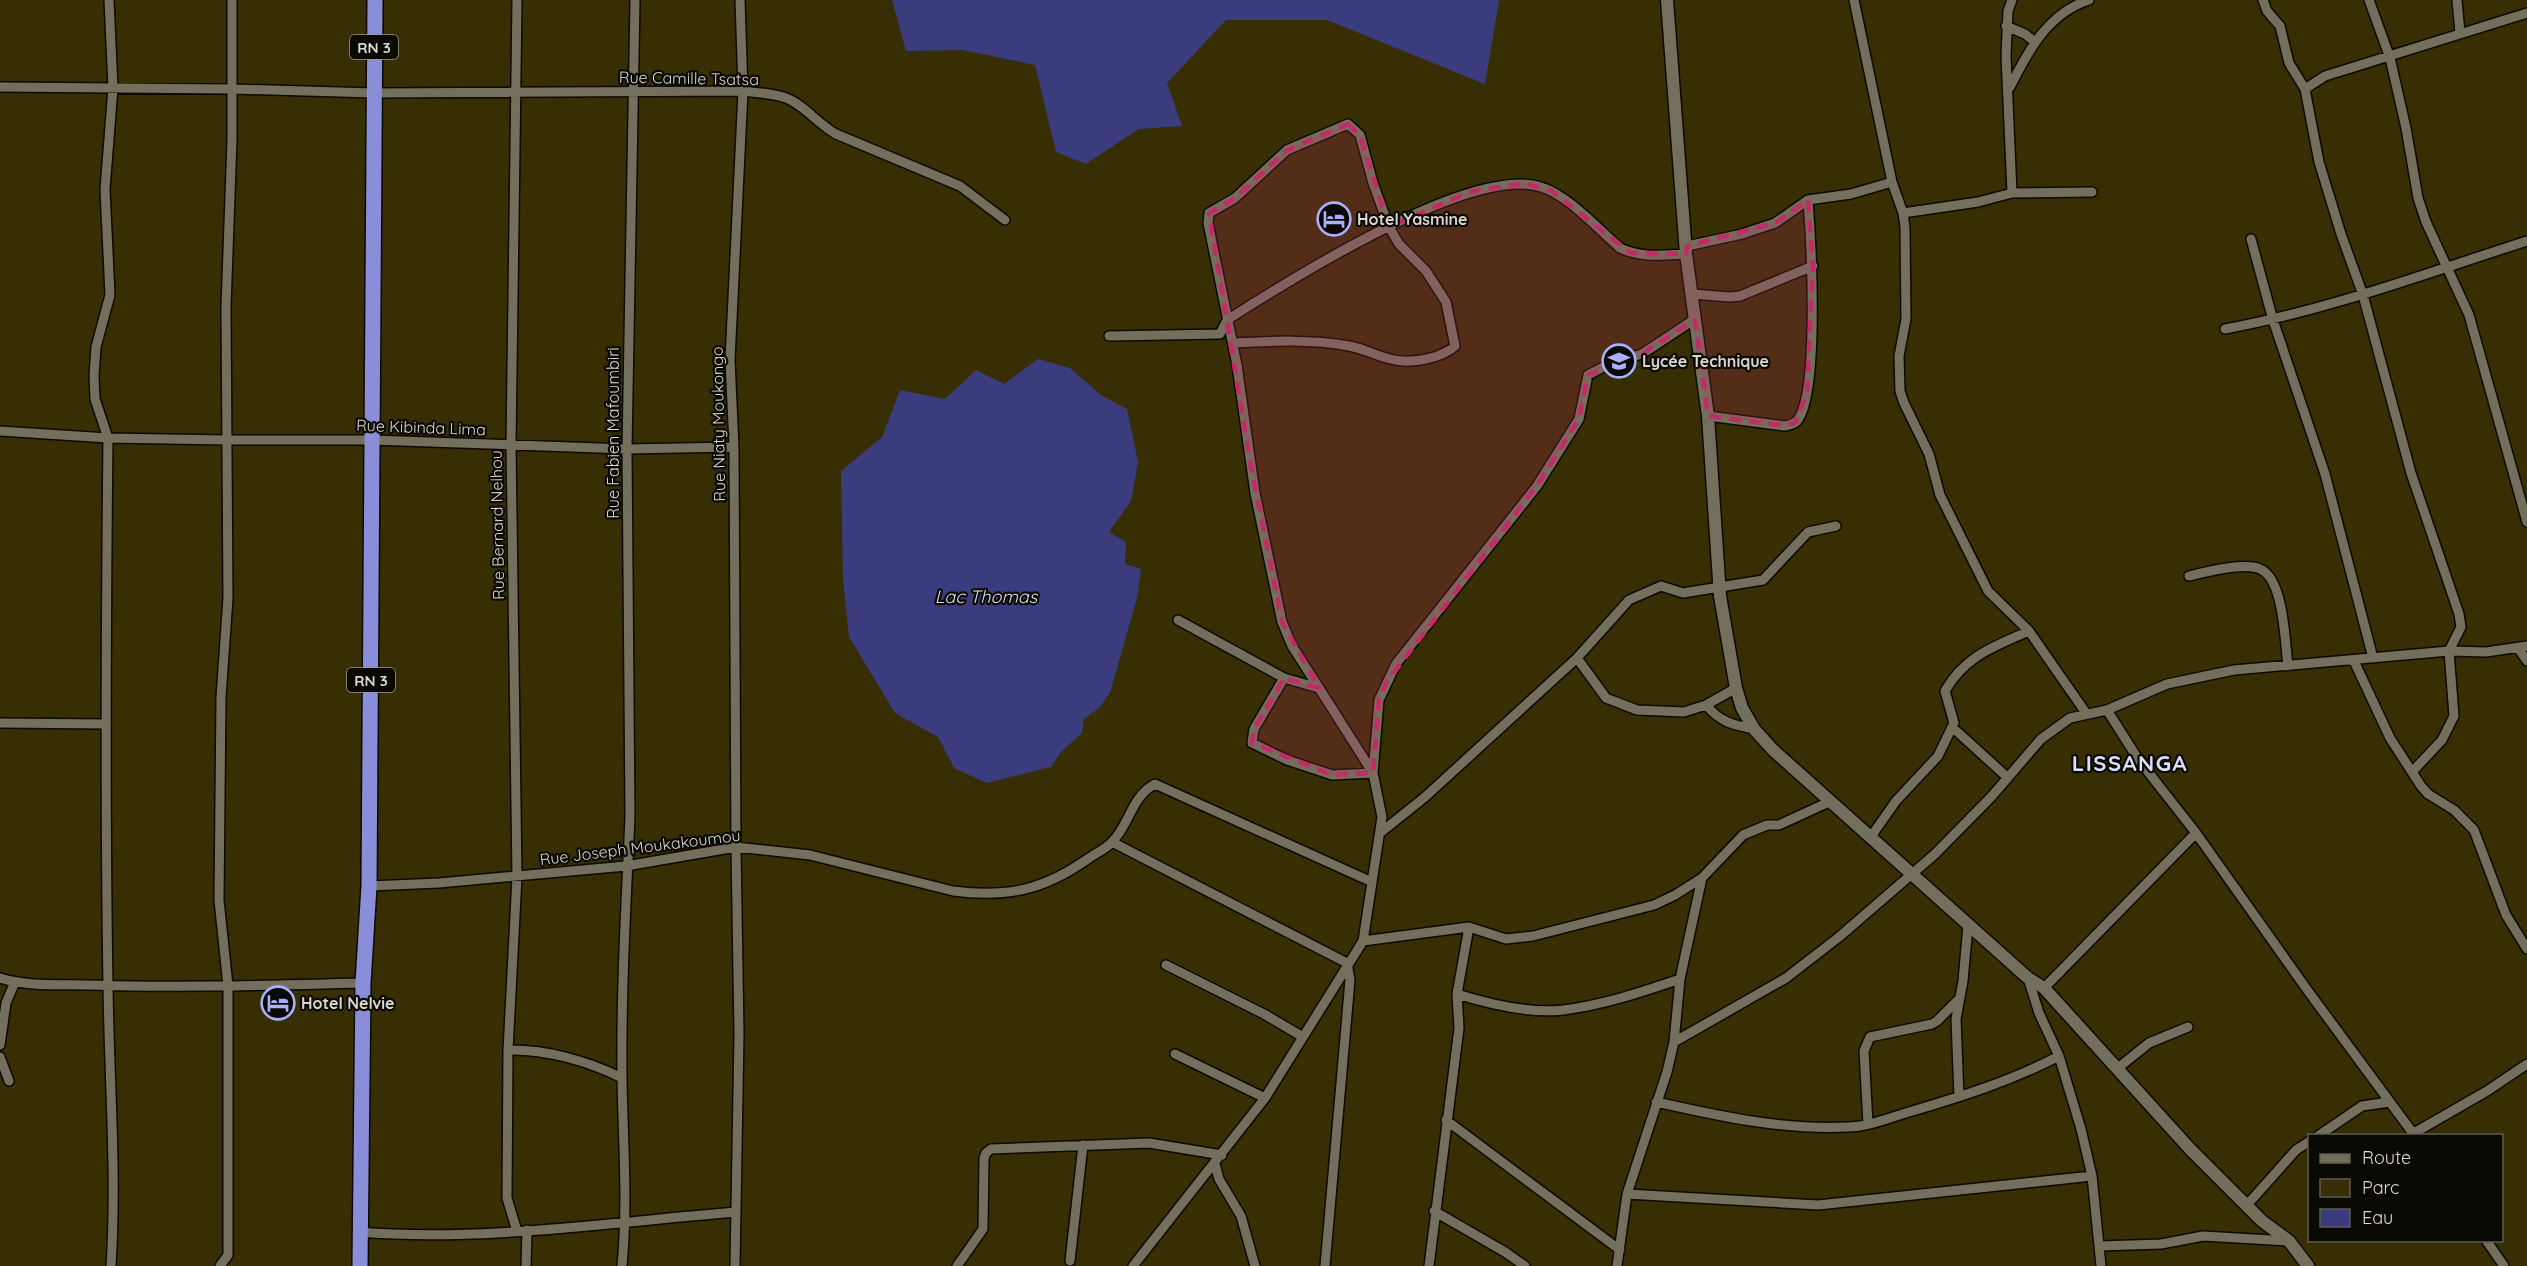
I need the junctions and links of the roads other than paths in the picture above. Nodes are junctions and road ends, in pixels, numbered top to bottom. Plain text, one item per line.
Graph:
1 (109, 0) edge
2 (232, 0) edge
3 (375, 0) edge
4 (517, 0) edge
5 (634, 0) edge
6 (740, 0) edge
7 (1667, 0) edge
8 (1854, 0) edge
9 (2012, 0) edge
10 (2089, 0) edge
11 (2263, 0) edge
12 (2369, 0) edge
13 (2457, 0) edge
14 (2527, 13) edge
15 (2006, 26) junction
16 (2460, 33) junction
17 (2034, 42) junction
18 (2390, 58) junction
19 (0, 87) edge
20 (113, 88) junction
21 (232, 89) junction
22 (2008, 89) junction
23 (2305, 89) junction
24 (633, 91) junction
25 (743, 91) junction
26 (374, 93) junction
27 (515, 93) junction
28 (1892, 182) junction
29 (2092, 192) dead end
30 (2012, 193) junction
31 (1808, 200) junction
32 (1903, 213) junction
33 (1005, 220) dead end
34 (1389, 227) junction
35 (2252, 239) dead end
36 (2527, 241) edge
37 (1687, 250) junction
38 (1813, 266) junction
39 (2446, 266) junction
40 (1693, 294) junction
41 (2363, 295) junction
42 (1695, 319) junction
43 (1227, 320) junction
44 (2273, 321) junction
45 (2224, 329) dead end
46 (1109, 336) dead end
47 (1233, 343) junction
48 (1708, 416) junction
49 (0, 431) edge
50 (108, 438) junction
51 (372, 440) junction
52 (226, 441) junction
53 (511, 444) junction
54 (734, 447) junction
55 (627, 449) junction
56 (2527, 522) edge
57 (1836, 526) dead end
58 (2188, 576) dead end
59 (1719, 587) junction
60 (1178, 620) dead end
61 (2029, 631) junction
62 (2523, 647) edge
63 (2449, 651) junction
64 (1577, 658) junction
65 (2373, 658) junction
66 (2354, 661) junction
67 (2527, 661) edge
68 (2288, 666) junction
69 (1284, 678) junction
70 (1319, 688) junction
71 (1736, 688) junction
72 (1706, 705) junction
73 (2107, 710) junction
74 (2086, 713) junction
75 (0, 723) edge
76 (106, 724) junction
77 (1952, 727) junction
78 (1754, 729) junction
79 (2412, 772) junction
80 (1373, 773) junction
81 (2007, 777) junction
82 (1829, 802) junction
83 (1380, 833) junction
84 (2196, 833) junction
85 (1870, 838) junction
86 (1112, 842) junction
87 (736, 847) junction
88 (626, 866) junction
89 (1913, 876) junction
90 (517, 877) junction
91 (1702, 878) junction
92 (1372, 882) junction
93 (369, 886) junction
94 (1968, 925) junction
95 (1469, 927) junction
96 (1363, 941) junction
97 (2527, 949) edge
98 (1347, 963) junction
99 (1166, 965) dead end
100 (0, 978) edge
101 (2028, 978) junction
102 (1680, 979) junction
103 (15, 982) junction
104 (363, 983) junction
105 (108, 986) junction
106 (228, 986) junction
107 (2044, 988) junction
108 (1457, 994) junction
109 (1959, 999) junction
110 (2188, 1027) dead end
111 (1303, 1037) junction
112 (1674, 1042) junction
113 (0, 1045) edge
114 (508, 1050) junction
115 (1174, 1054) dead end
116 (2059, 1056) junction
117 (0, 1057) edge
118 (2527, 1064) edge
119 (2118, 1068) junction
120 (622, 1078) junction
121 (9, 1081) dead end
122 (1959, 1097) junction
123 (1265, 1098) junction
124 (1656, 1102) junction
125 (2389, 1102) junction
126 (1446, 1120) junction
127 (1868, 1124) junction
128 (2321, 1134) edge
129 (2414, 1134) edge
130 (2308, 1142) edge
131 (1083, 1144) junction
132 (1222, 1155) junction
133 (1215, 1164) junction
134 (2092, 1176) junction
135 (1627, 1194) junction
136 (2247, 1205) junction
137 (1434, 1211) junction
138 (736, 1212) junction
139 (624, 1221) junction
140 (522, 1231) junction
141 (360, 1232) junction
142 (2289, 1241) junction
143 (2487, 1242) edge
144 (2100, 1246) junction
145 (1620, 1250) junction
146 (1070, 1261) dead end
147 (111, 1266) edge
148 (220, 1266) edge
149 (360, 1266) edge
150 (526, 1266) edge
151 (622, 1266) edge
152 (735, 1266) edge
153 (957, 1266) edge
154 (1133, 1266) edge
155 (1255, 1266) edge
156 (1325, 1266) edge
157 (1429, 1266) edge
158 (1525, 1266) edge
159 (1617, 1266) edge
160 (2101, 1266) edge
161 (2308, 1266) edge
162 (2504, 1266) edge

1 - 20 street
2 - 21 street
3 - 26 highway, RN 3
4 - 27 street, Rue Bernard Nelhou
5 - 24 street, Rue Fabien Mafoumbiri
6 - 25 street, Rue Niaty Moukongo
7 - 37 street
8 - 28 street
9 - 15 street
10 - 17 street
11 - 23 street
12 - 18 street
13 - 16 street
14 - 16 street
15 - 17 street
15 - 22 street
16 - 18 street
17 - 22 street
18 - 23 street
18 - 39 street
19 - 20 street, Rue Camille Tsatsa
20 - 21 street, Rue Camille Tsatsa
20 - 50 street
21 - 26 street, Rue Camille Tsatsa
21 - 52 street
22 - 30 street
23 - 41 street
24 - 25 street, Rue Camille Tsatsa
24 - 27 street, Rue Camille Tsatsa
24 - 55 street, Rue Fabien Mafoumbiri
25 - 33 street, Rue Camille Tsatsa
25 - 54 street, Rue Niaty Moukongo
26 - 27 street, Rue Camille Tsatsa
26 - 51 highway, RN 3
27 - 53 street, Rue Bernard Nelhou
28 - 31 street
28 - 32 street
29 - 30 street
30 - 32 street
31 - 37 street
31 - 38 street
32 - 61 street
34 - 37 street
34 - 43 street
34 - 43 street
34 - 47 street
35 - 44 street
36 - 39 street
37 - 40 street
38 - 40 street
38 - 48 street
39 - 41 street
39 - 56 street
40 - 42 street
41 - 44 street
41 - 63 street
42 - 48 street
42 - 80 street
43 - 46 street
43 - 47 street
44 - 45 street
44 - 65 street
47 - 70 street
48 - 59 street
49 - 50 street, Rue Kibinda Lima
50 - 52 street, Rue Kibinda Lima
50 - 76 street
51 - 52 street, Rue Kibinda Lima
51 - 53 street, Rue Kibinda Lima
51 - 93 highway, RN 3
52 - 106 street
53 - 55 street, Rue Kibinda Lima
53 - 90 street, Rue Bernard Nelhou
54 - 55 street, Rue Kibinda Lima
54 - 87 street, Rue Niaty Moukongo
55 - 88 street, Rue Fabien Mafoumbiri
57 - 59 street
58 - 68 street
59 - 64 street
59 - 71 street
60 - 69 street
61 - 74 street
61 - 77 street
62 - 63 street
62 - 67 street
63 - 65 street
63 - 79 street
64 - 72 street
64 - 83 street
65 - 66 street
66 - 68 street
66 - 79 street
68 - 73 street
69 - 70 street
69 - 80 street
70 - 80 street
71 - 72 street
71 - 78 street
72 - 78 street
73 - 74 street
73 - 84 street
74 - 81 street
75 - 76 street
76 - 105 street
77 - 81 street
77 - 85 street
78 - 82 street
79 - 97 street
80 - 83 street
81 - 89 street
82 - 85 street
82 - 91 street
83 - 92 street
84 - 107 street
84 - 125 street
85 - 89 street
86 - 87 street, Rue Joseph Moukakoumou
86 - 92 street
86 - 98 street
87 - 88 street, Rue Joseph Moukakoumou
87 - 138 street, Rue Niaty Moukongo
88 - 90 street, Rue Joseph Moukakoumou
88 - 120 street, Rue Fabien Mafoumbiri
89 - 94 street
89 - 112 street
90 - 93 street, Rue Joseph Moukakoumou
90 - 114 street, Rue Bernard Nelhou
91 - 95 street
91 - 102 street
92 - 96 street
93 - 104 highway, RN 3
94 - 101 street
94 - 109 street
95 - 96 street
95 - 108 street
96 - 98 street
98 - 111 street
98 - 156 street
99 - 111 street
100 - 103 street
101 - 107 street
101 - 116 street
102 - 108 street
102 - 112 street
103 - 105 street
103 - 113 street
104 - 106 street
104 - 141 highway, RN 3
105 - 106 street
105 - 147 street
106 - 148 street
107 - 119 street
108 - 126 street
109 - 122 street
109 - 127 street
110 - 119 street
111 - 123 street
112 - 124 street
114 - 120 street
114 - 140 street, Rue Bernard Nelhou
115 - 123 street
116 - 122 street
116 - 134 street
117 - 121 street
118 - 129 street
119 - 136 street
120 - 139 street, Rue Fabien Mafoumbiri
122 - 127 street
123 - 132 street
124 - 127 street
124 - 135 street
125 - 128 street
125 - 129 street
126 - 137 street
126 - 145 street
130 - 136 street
131 - 132 street
131 - 146 street
131 - 153 street
132 - 133 street
133 - 154 street
133 - 155 street
134 - 135 street
134 - 144 street
135 - 145 street
136 - 142 street
137 - 157 street
137 - 158 street
138 - 139 street
138 - 152 street, Rue Niaty Moukongo
139 - 140 street
139 - 151 street, Rue Fabien Mafoumbiri
140 - 141 street
140 - 150 street, Rue Bernard Nelhou
141 - 149 highway, RN 3
142 - 144 street
142 - 161 street
143 - 162 street
144 - 160 street
145 - 159 street

